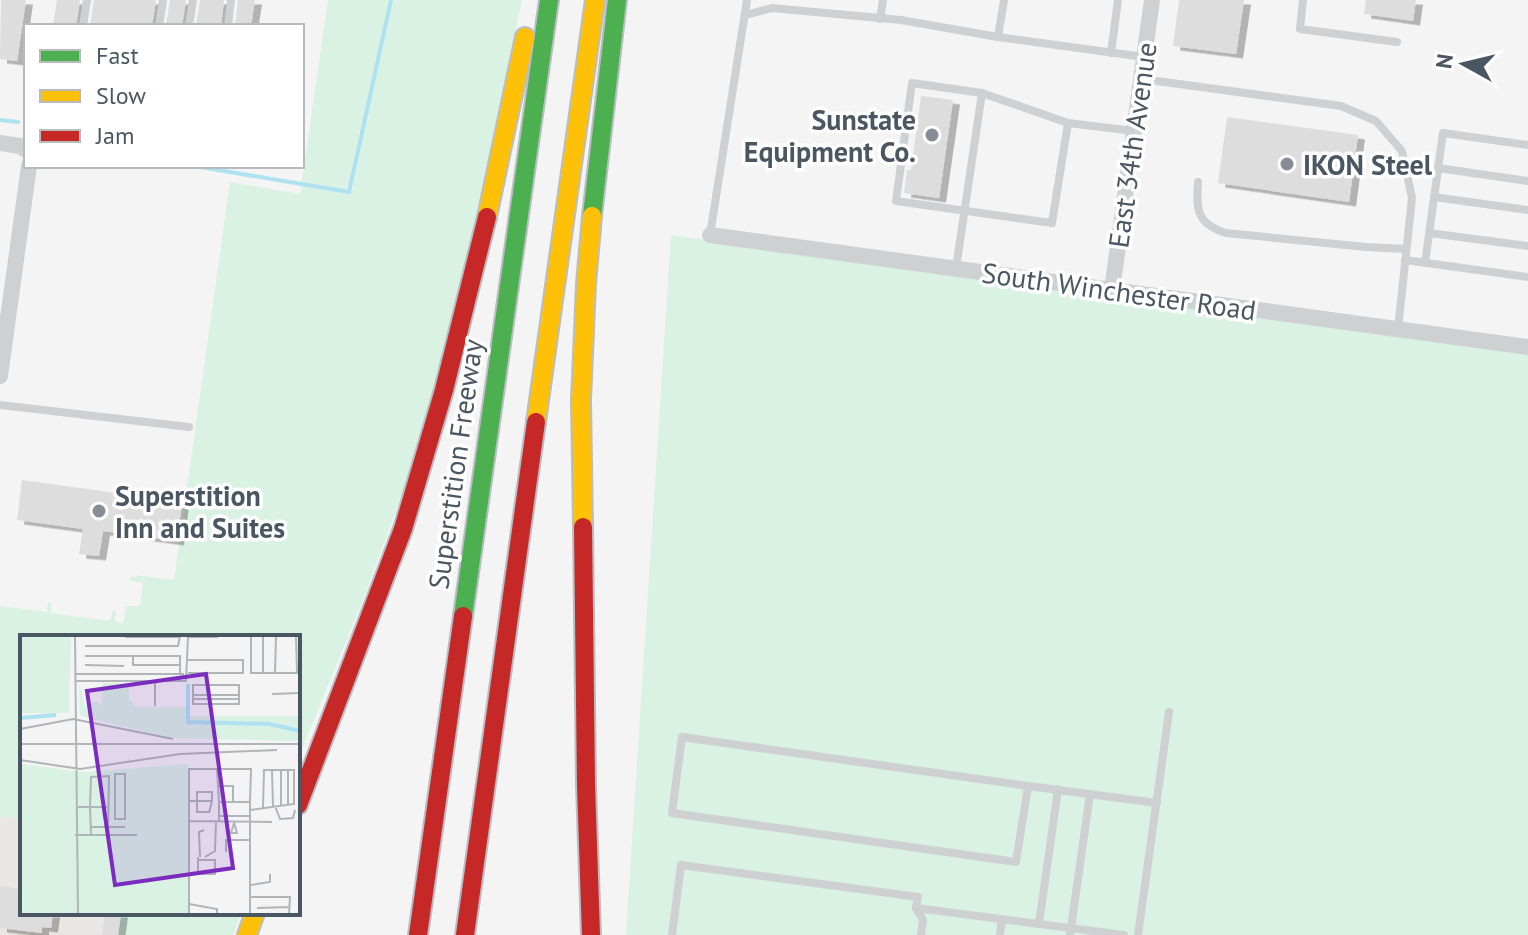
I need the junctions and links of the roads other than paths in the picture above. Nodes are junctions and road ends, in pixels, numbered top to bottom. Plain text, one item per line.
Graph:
1 (87, 0) edge
2 (163, 0) edge
3 (193, 0) edge
4 (231, 0) edge
5 (533, 0) edge
6 (549, 0) edge
7 (595, 0) edge
8 (617, 0) edge
9 (747, 0) edge
10 (883, 0) edge
11 (1004, 0) edge
12 (1118, 0) edge
13 (1152, 0) edge
14 (1303, 0) edge
15 (745, 15) junction
16 (880, 19) junction
17 (83, 24) edge
18 (159, 24) edge
19 (189, 24) edge
20 (228, 24) edge
21 (998, 37) junction
22 (1397, 42) dead end
23 (1111, 53) junction
24 (1144, 57) junction
25 (1141, 79) junction
26 (982, 93) junction
27 (1068, 123) junction
28 (1134, 131) junction
29 (0, 143) edge
30 (1528, 145) edge
31 (24, 149) edge
32 (29, 168) edge
33 (1438, 168) junction
34 (1528, 181) edge
35 (1198, 182) dead end
36 (1434, 197) junction
37 (964, 210) junction
38 (1528, 210) edge
39 (1429, 233) junction
40 (710, 235) joint
41 (1528, 246) edge
42 (1406, 249) junction
43 (1405, 260) junction
44 (1425, 263) junction
45 (956, 268) junction
46 (1528, 277) edge
47 (1112, 290) junction
48 (1398, 329) junction
49 (1528, 347) edge
50 (0, 376) edge
51 (0, 405) edge
52 (189, 427) dead end
53 (1169, 712) dead end
54 (1028, 786) junction
55 (1058, 789) junction
56 (1090, 794) junction
57 (300, 800) edge
58 (1157, 803) junction
59 (916, 908) junction
60 (254, 915) edge
61 (1002, 919) junction
62 (1039, 924) junction
63 (1071, 932) edge
64 (247, 935) edge
65 (418, 935) edge
66 (465, 935) edge
67 (591, 935) edge
68 (672, 935) edge
69 (921, 935) edge
70 (1000, 935) edge
71 (1124, 935) edge
72 (1138, 935) edge

1 - 17 lane
2 - 18 lane
3 - 19 lane
4 - 20 lane
5 - 57 highway
6 - 65 highway, Superstition Freeway
7 - 66 highway
8 - 67 highway
9 - 15 lane
10 - 16 lane
11 - 21 lane
12 - 23 lane
13 - 24 street, East 34th Avenue
14 - 22 lane
15 - 16 lane
15 - 40 lane
16 - 21 lane
21 - 23 lane
23 - 24 lane
24 - 25 street, East 34th Avenue
25 - 28 street, East 34th Avenue
25 - 42 lane
26 - 27 lane
26 - 37 lane
26 - 37 lane
27 - 28 lane
27 - 37 lane
28 - 47 street, East 34th Avenue
29 - 31 street
30 - 33 lane
32 - 50 street
33 - 34 lane
33 - 36 lane
35 - 42 lane
36 - 38 lane
36 - 39 lane
37 - 45 lane
39 - 41 lane
39 - 44 lane
40 - 45 street, South Winchester Road
42 - 43 lane
43 - 44 lane
43 - 48 lane
44 - 46 lane
45 - 47 street, South Winchester Road
47 - 48 street, South Winchester Road
48 - 49 street, South Winchester Road
51 - 52 lane
53 - 58 lane
54 - 54 lane
54 - 55 lane
55 - 56 lane
55 - 62 lane
56 - 58 lane
56 - 63 lane
58 - 72 lane
59 - 61 lane
59 - 68 lane
59 - 69 lane
60 - 64 highway
61 - 62 lane
61 - 70 lane
62 - 63 lane
63 - 71 lane

